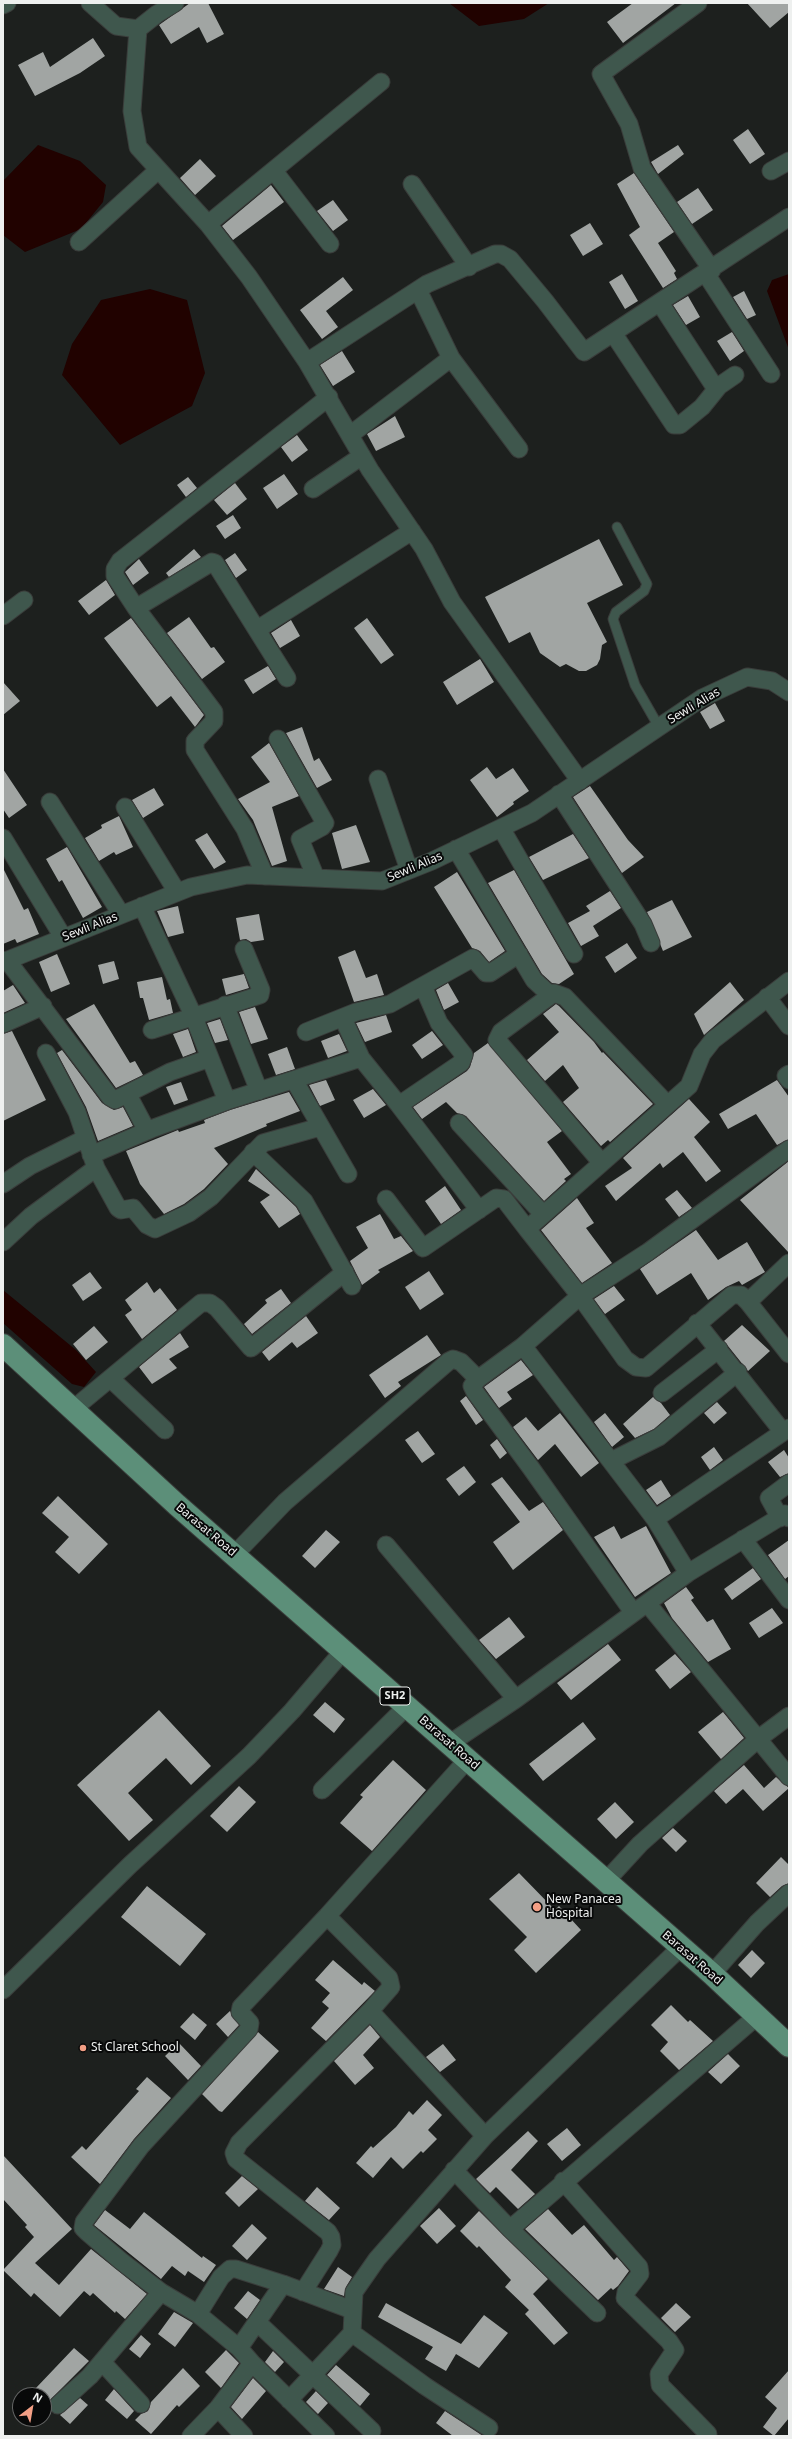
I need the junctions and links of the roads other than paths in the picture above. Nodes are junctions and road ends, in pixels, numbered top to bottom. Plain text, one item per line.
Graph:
1 (7, 3) edge
2 (90, 3) edge
3 (175, 3) edge
4 (698, 3) edge
5 (3, 5) edge
6 (138, 29) junction
7 (381, 82) dead end
8 (789, 161) edge
9 (157, 170) junction
10 (274, 171) junction
11 (771, 171) dead end
12 (412, 184) dead end
13 (789, 217) edge
14 (208, 224) junction
15 (79, 242) dead end
16 (330, 244) dead end
17 (469, 267) junction
18 (709, 272) junction
19 (418, 290) junction
20 (660, 303) junction
21 (613, 333) junction
22 (451, 358) junction
23 (307, 362) junction
24 (772, 374) dead end
25 (736, 375) dead end
26 (716, 389) junction
27 (328, 397) junction
28 (350, 435) junction
29 (519, 449) dead end
30 (362, 456) junction
31 (314, 489) dead end
32 (617, 527) dead end
33 (412, 531) junction
34 (24, 600) dead end
35 (136, 608) junction
36 (3, 616) edge
37 (258, 629) junction
38 (287, 678) dead end
39 (789, 692) edge
40 (659, 727) junction
41 (278, 739) dead end
42 (378, 779) dead end
43 (580, 781) junction
44 (559, 794) junction
45 (50, 802) dead end
46 (125, 807) dead end
47 (3, 823) edge
48 (501, 828) junction
49 (3, 831) edge
50 (3, 838) edge
51 (456, 849) junction
52 (409, 870) junction
53 (265, 876) junction
54 (316, 878) junction
55 (177, 892) junction
56 (142, 906) junction
57 (121, 914) junction
58 (63, 937) junction
59 (651, 943) dead end
60 (244, 949) dead end
61 (519, 954) junction
62 (574, 954) dead end
63 (5, 961) edge
64 (789, 981) edge
65 (423, 986) junction
66 (554, 993) junction
67 (767, 997) junction
68 (43, 1006) junction
69 (225, 1006) junction
70 (193, 1016) junction
71 (343, 1018) junction
72 (3, 1024) edge
73 (789, 1026) edge
74 (152, 1030) dead end
75 (306, 1032) dead end
76 (46, 1053) dead end
77 (210, 1058) junction
78 (361, 1058) junction
79 (789, 1074) edge
80 (294, 1080) junction
81 (789, 1080) edge
82 (259, 1091) junction
83 (128, 1095) junction
84 (227, 1101) junction
85 (667, 1104) junction
86 (399, 1105) junction
87 (459, 1123) dead end
88 (320, 1127) junction
89 (147, 1131) junction
90 (86, 1138) junction
91 (789, 1150) edge
92 (253, 1152) junction
93 (93, 1161) junction
94 (601, 1162) junction
95 (348, 1174) dead end
96 (3, 1184) edge
97 (386, 1199) dead end
98 (479, 1210) junction
99 (542, 1213) junction
100 (527, 1229) junction
101 (3, 1242) edge
102 (789, 1263) edge
103 (580, 1296) junction
104 (748, 1302) junction
105 (697, 1323) junction
106 (3, 1344) edge
107 (523, 1346) junction
108 (718, 1349) junction
109 (789, 1354) edge
110 (738, 1372) junction
111 (111, 1379) junction
112 (478, 1379) junction
113 (662, 1393) dead end
114 (72, 1410) junction
115 (165, 1430) dead end
116 (786, 1430) edge
117 (611, 1461) junction
118 (789, 1483) edge
119 (784, 1518) edge
120 (655, 1519) junction
121 (743, 1538) junction
122 (386, 1545) dead end
123 (235, 1554) junction
124 (688, 1573) junction
125 (789, 1600) edge
126 (647, 1603) junction
127 (632, 1612) junction
128 (344, 1650) junction
129 (516, 1699) junction
130 (407, 1706) junction
131 (789, 1716) edge
132 (758, 1739) junction
133 (449, 1744) junction
134 (468, 1758) junction
135 (789, 1777) edge
136 (322, 1790) dead end
137 (606, 1881) junction
138 (789, 1893) edge
139 (327, 1916) junction
140 (680, 1948) junction
141 (712, 1974) junction
142 (3, 1990) edge
143 (370, 2011) junction
144 (756, 2017) junction
145 (789, 2046) edge
146 (485, 2136) junction
147 (454, 2170) junction
148 (563, 2181) junction
149 (510, 2229) junction
150 (283, 2284) junction
151 (160, 2292) junction
152 (303, 2292) junction
153 (352, 2310) junction
154 (597, 2313) dead end
155 (198, 2314) junction
156 (258, 2323) junction
157 (352, 2332) junction
158 (239, 2348) junction
159 (102, 2362) junction
160 (252, 2364) junction
161 (312, 2375) junction
162 (289, 2400) junction
163 (141, 2404) dead end
164 (58, 2405) dead end
165 (218, 2408) junction
166 (489, 2428) dead end
167 (372, 2431) dead end
168 (708, 2434) dead end
169 (191, 2436) edge
170 (244, 2436) edge
171 (326, 2436) edge

1 - 5 street
2 - 6 street
3 - 6 street
4 - 18 street
6 - 9 street
7 - 10 street
8 - 11 street
9 - 14 street
9 - 15 street
10 - 14 street
10 - 16 street
12 - 17 street
13 - 18 street
14 - 23 street
17 - 19 street
17 - 21 street
18 - 20 street
18 - 24 street
19 - 22 street
19 - 23 street
20 - 21 street
20 - 26 street
21 - 26 street
22 - 28 street
22 - 29 street
23 - 27 street
25 - 26 street
27 - 28 street
27 - 35 street
28 - 30 street
30 - 31 street
30 - 33 street
32 - 40 lane
33 - 37 street
33 - 43 street
34 - 36 street
35 - 37 street
35 - 53 street
37 - 38 street
39 - 40 street, Sewli Alias
40 - 43 street, Sewli Alias
41 - 54 street
42 - 52 street
43 - 44 street, Sewli Alias
44 - 48 street, Sewli Alias
44 - 59 street
45 - 57 street
46 - 55 street
47 - 49 street
48 - 51 street, Sewli Alias
48 - 62 street
50 - 58 street
51 - 52 street, Sewli Alias
51 - 61 street
52 - 54 street, Sewli Alias
53 - 54 street, Sewli Alias
53 - 55 street, Sewli Alias
55 - 56 street, Sewli Alias
56 - 57 street, Sewli Alias
56 - 70 street
57 - 58 street, Sewli Alias
58 - 63 street, Sewli Alias
60 - 69 street
61 - 65 street
61 - 66 street
63 - 68 street
64 - 67 street
65 - 71 street
65 - 86 street
66 - 85 street
66 - 94 street
67 - 73 street
67 - 85 street
68 - 72 street
68 - 83 street
69 - 70 street
69 - 82 street
70 - 74 street
70 - 77 street
71 - 75 street
71 - 78 street
76 - 90 street
77 - 83 street
77 - 84 street
78 - 80 street
78 - 86 street
79 - 81 street
80 - 82 street
80 - 88 street
82 - 84 street
83 - 89 street
84 - 89 street
85 - 94 street
86 - 98 street
87 - 99 street
88 - 92 street
88 - 95 street
89 - 93 street
90 - 93 street
90 - 96 street
91 - 103 street
92 - 93 street
92 - 111 street
93 - 101 street
94 - 99 street
97 - 98 street
98 - 100 street
99 - 100 street
100 - 103 street
102 - 104 street
103 - 105 street
103 - 107 street
104 - 105 street
104 - 109 street
105 - 108 street
106 - 114 main road, Barasat Road / SH2
107 - 112 street
107 - 117 street
108 - 110 street
108 - 113 street
110 - 116 street
110 - 117 street
111 - 114 street
111 - 115 street
112 - 123 street
112 - 127 street
114 - 123 main road, Barasat Road / SH2
116 - 120 street
117 - 120 street
118 - 119 street
119 - 121 street
120 - 124 street
121 - 124 street
121 - 125 street
122 - 129 street
123 - 128 main road, Barasat Road / SH2
124 - 126 street
126 - 127 street
126 - 132 street
127 - 129 street
128 - 130 main road, Barasat Road / SH2
128 - 142 street
129 - 133 street
130 - 133 main road, Barasat Road / SH2
130 - 136 street
131 - 132 street
132 - 135 street
132 - 137 street
133 - 134 main road, Barasat Road / SH2
134 - 137 main road, Barasat Road / SH2
134 - 139 street
137 - 140 main road, Barasat Road / SH2
138 - 141 street
139 - 143 street
139 - 151 street
140 - 141 main road, Barasat Road / SH2
140 - 146 street
141 - 144 main road, Barasat Road / SH2
143 - 146 street
143 - 152 street
144 - 145 main road, Barasat Road / SH2
144 - 148 street
146 - 147 street
147 - 149 street
147 - 153 street
148 - 149 street
148 - 168 street
149 - 154 street
150 - 152 street
150 - 155 street
150 - 156 street
151 - 155 street
151 - 159 street
152 - 153 street
153 - 157 street
155 - 158 street
156 - 158 street
156 - 161 street
157 - 161 street
157 - 166 street
158 - 160 street
159 - 163 street
159 - 164 street
160 - 162 street
160 - 165 street
161 - 162 street
161 - 167 street
162 - 171 street
165 - 169 street
165 - 170 street

